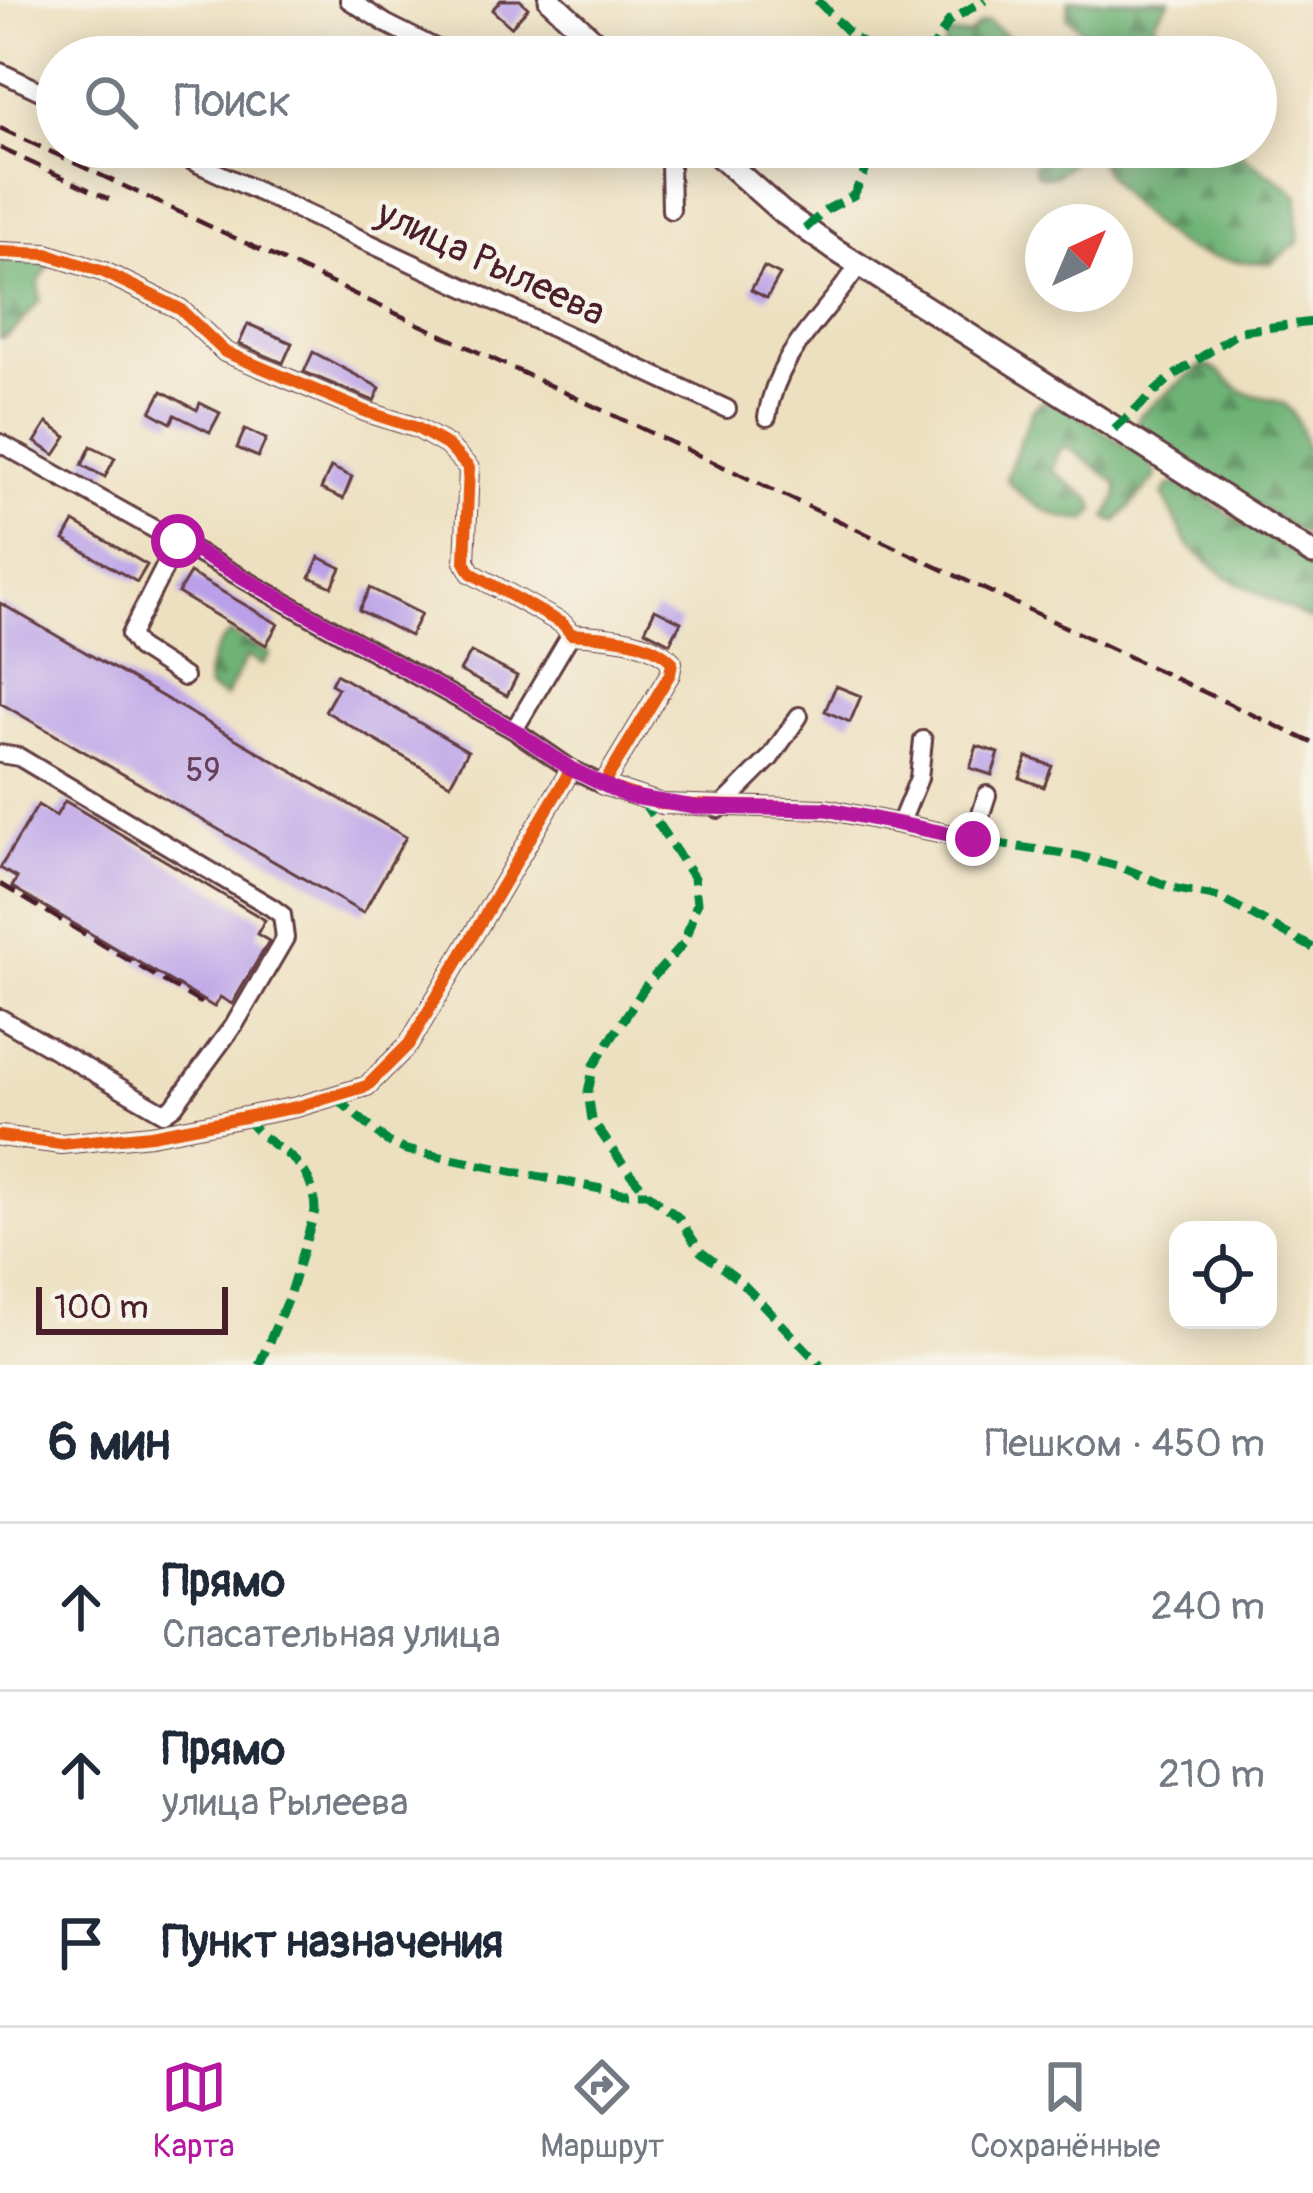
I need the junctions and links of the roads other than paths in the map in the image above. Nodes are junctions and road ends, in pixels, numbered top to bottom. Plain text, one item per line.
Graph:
1 (349, 0) edge
2 (550, 0) edge
3 (415, 36) edge
4 (589, 36) edge
5 (0, 72) edge
6 (36, 89) edge
7 (206, 168) edge
8 (670, 168) edge
9 (733, 168) edge
10 (671, 210) dead end
11 (0, 252) edge
12 (859, 265) junction
13 (727, 409) dead end
14 (767, 417) dead end
15 (0, 443) edge
16 (178, 541) junction
17 (1313, 554) edge
18 (571, 634) junction
19 (184, 677) dead end
20 (799, 716) dead end
21 (514, 730) junction
22 (923, 740) dead end
23 (0, 754) edge
24 (571, 769) junction
25 (603, 785) junction
26 (987, 795) dead end
27 (719, 808) junction
28 (901, 822) junction
29 (0, 1018) edge
30 (0, 1136) edge

1 - 3 street
2 - 4 main road
5 - 6 street
7 - 13 street, улица Рылеева
8 - 10 street
9 - 12 main road
11 - 18 street
12 - 14 street
12 - 17 main road
15 - 16 street
16 - 19 street
16 - 21 street
18 - 21 street
18 - 25 street
20 - 27 street
21 - 24 street
22 - 28 street
23 - 29 street
24 - 25 street
24 - 30 street
25 - 27 street
26 - 28 street
27 - 28 street

